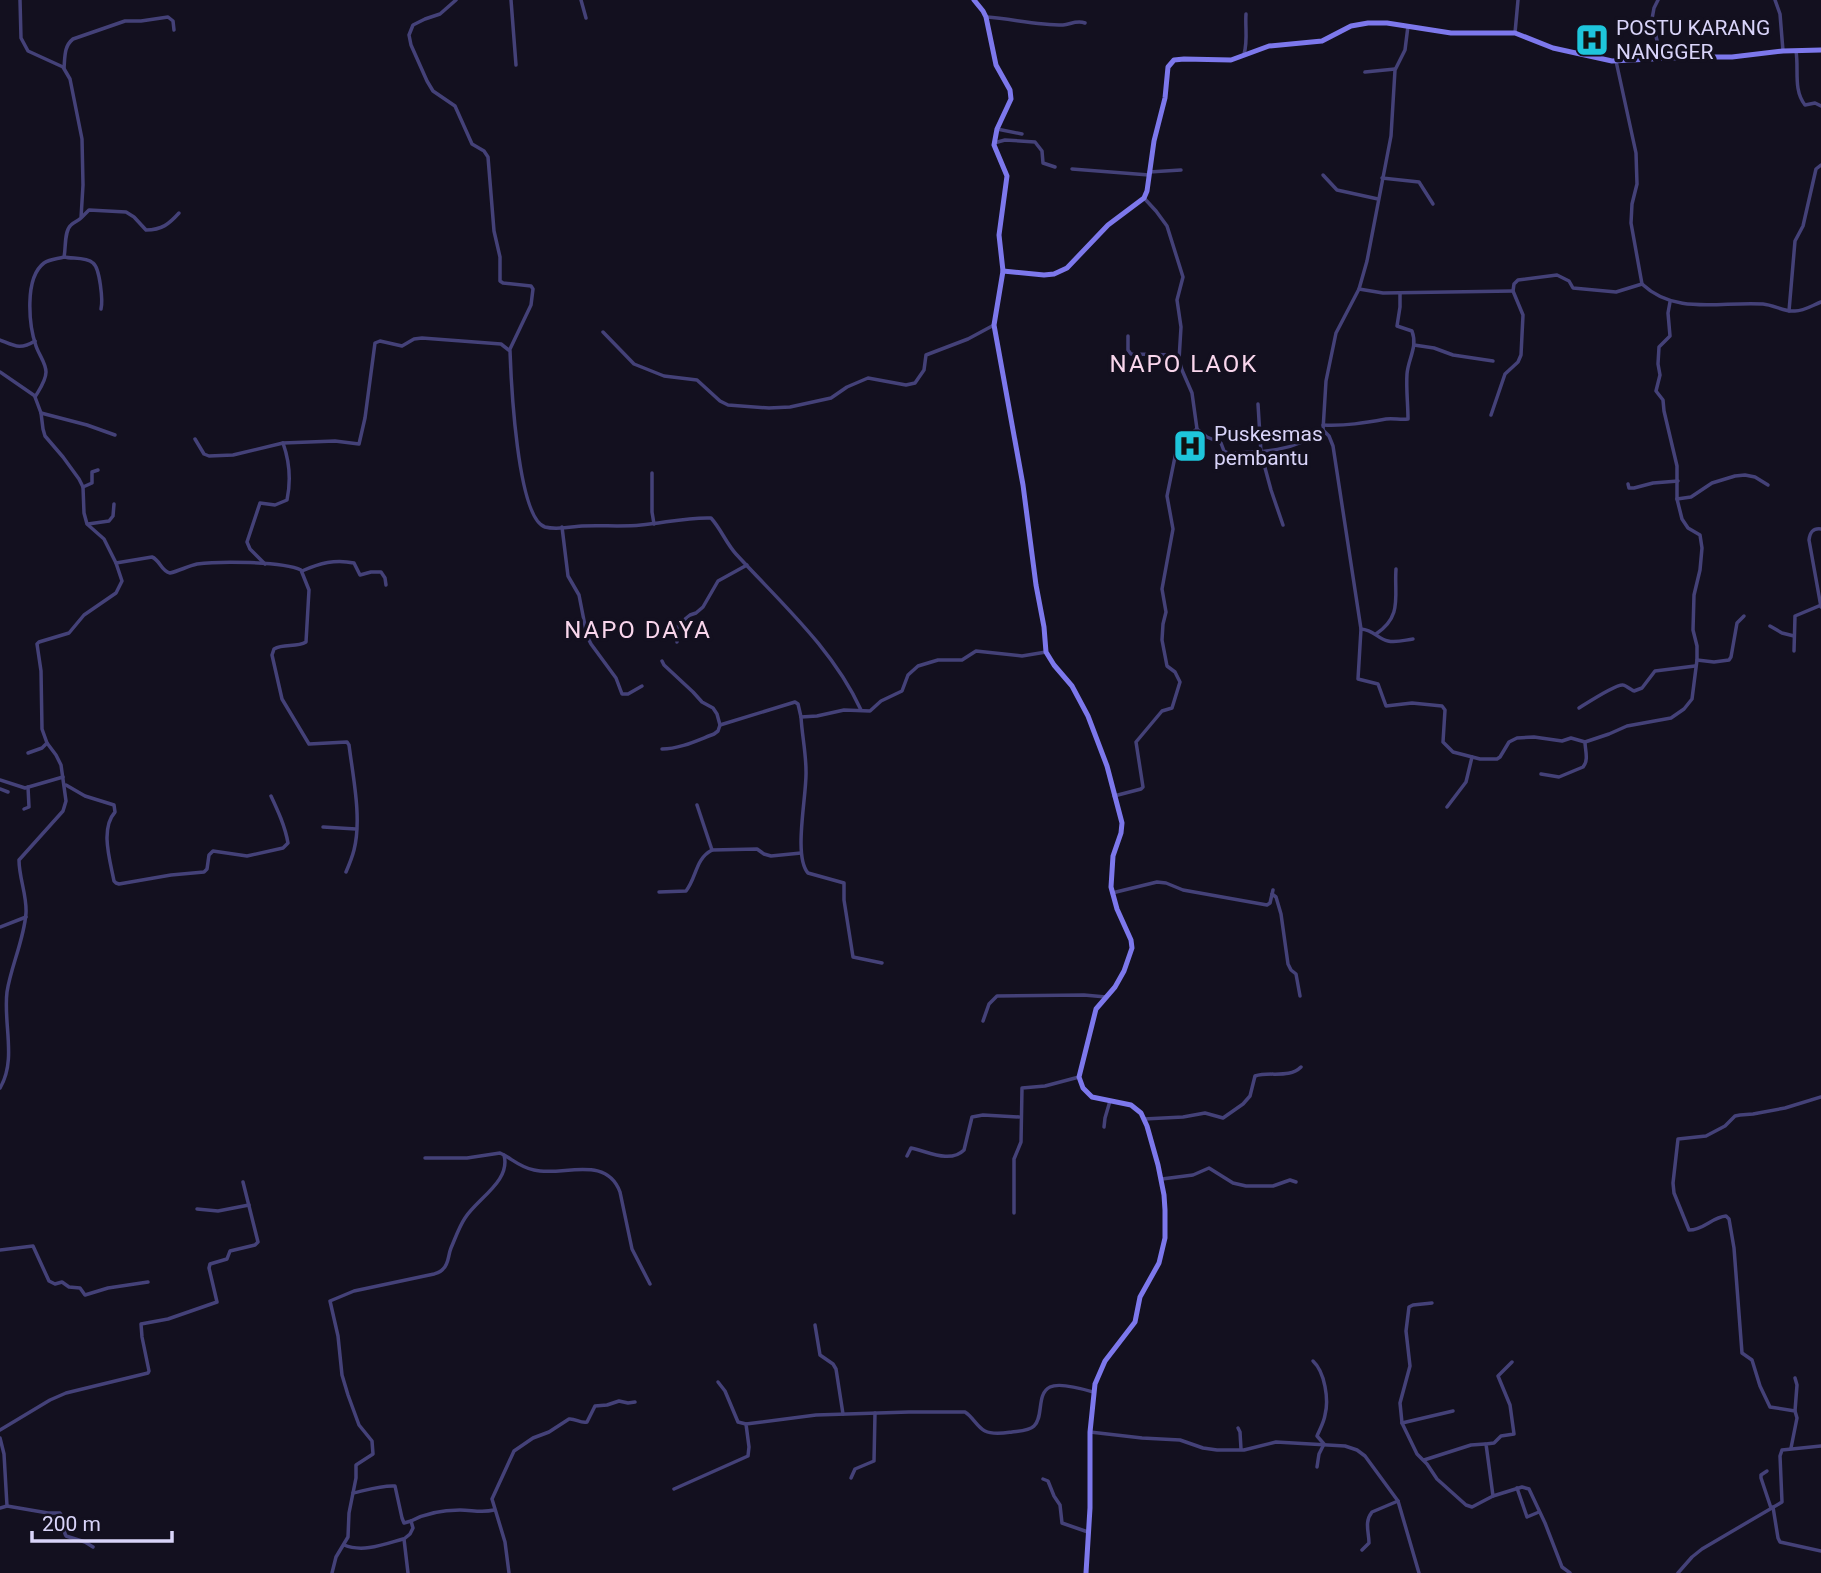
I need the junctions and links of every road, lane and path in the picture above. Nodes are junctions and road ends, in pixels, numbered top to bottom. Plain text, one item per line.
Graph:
1 (20, 0) edge
2 (456, 0) edge
3 (511, 0) edge
4 (581, 0) edge
5 (974, 0) edge
6 (1518, 0) edge
7 (1658, 0) edge
8 (1775, 0) edge
9 (1246, 14) dead end
10 (986, 17) junction
11 (586, 18) dead end
12 (1085, 23) dead end
13 (1408, 26) junction
14 (174, 30) dead end
15 (1515, 33) junction
16 (1821, 50) edge
17 (1783, 51) junction
18 (1796, 51) junction
19 (1244, 56) junction
20 (1651, 58) junction
21 (1616, 61) junction
22 (516, 65) dead end
23 (64, 68) junction
24 (1395, 69) junction
25 (1365, 72) dead end
26 (1820, 103) edge
27 (997, 129) junction
28 (1022, 134) dead end
29 (994, 143) junction
30 (1821, 165) edge
31 (1055, 167) dead end
32 (1072, 169) dead end
33 (1181, 170) dead end
34 (1149, 173) junction
35 (1323, 175) dead end
36 (1382, 178) junction
37 (1144, 198) junction
38 (1378, 199) junction
39 (1433, 204) dead end
40 (178, 213) dead end
41 (81, 217) junction
42 (64, 257) junction
43 (1003, 271) junction
44 (1642, 284) junction
45 (1359, 289) junction
46 (1513, 291) junction
47 (1400, 293) junction
48 (1670, 302) junction
49 (1821, 302) edge
50 (102, 309) dead end
51 (1789, 311) junction
52 (994, 325) junction
53 (603, 332) dead end
54 (1128, 336) dead end
55 (0, 340) edge
56 (35, 341) junction
57 (1414, 345) junction
58 (510, 349) junction
59 (1179, 355) junction
60 (1493, 361) dead end
61 (0, 372) edge
62 (35, 396) junction
63 (1258, 404) dead end
64 (41, 413) junction
65 (1491, 415) dead end
66 (1323, 428) junction
67 (1196, 429) junction
68 (115, 435) dead end
69 (195, 439) dead end
70 (283, 443) junction
71 (1261, 453) junction
72 (98, 470) dead end
73 (652, 473) dead end
74 (1678, 481) junction
75 (1628, 484) dead end
76 (1768, 485) dead end
77 (83, 487) junction
78 (1677, 499) junction
79 (114, 504) dead end
80 (87, 524) junction
81 (654, 524) junction
82 (1283, 526) dead end
83 (562, 527) junction
84 (1821, 529) edge
85 (116, 563) junction
86 (265, 564) junction
87 (747, 565) junction
88 (1396, 569) dead end
89 (302, 571) junction
90 (386, 585) dead end
91 (1821, 606) edge
92 (1744, 616) dead end
93 (1770, 626) dead end
94 (1361, 629) junction
95 (1377, 634) junction
96 (1794, 636) junction
97 (1413, 639) dead end
98 (677, 642) dead end
99 (1794, 651) dead end
100 (1046, 652) junction
101 (1697, 660) junction
102 (662, 661) dead end
103 (1695, 666) junction
104 (642, 686) dead end
105 (1579, 708) dead end
106 (861, 710) junction
107 (801, 717) junction
108 (720, 725) junction
109 (1585, 742) junction
110 (47, 743) junction
111 (663, 749) dead end
112 (28, 752) dead end
113 (1472, 757) junction
114 (1541, 774) dead end
115 (63, 777) junction
116 (0, 780) edge
117 (64, 784) junction
118 (28, 787) junction
119 (0, 789) edge
120 (8, 792) dead end
121 (62, 793) dead end
122 (271, 796) dead end
123 (1114, 796) junction
124 (66, 801) junction
125 (697, 805) dead end
126 (1447, 807) dead end
127 (24, 809) dead end
128 (323, 827) dead end
129 (356, 829) junction
130 (712, 850) junction
131 (801, 853) junction
132 (346, 872) dead end
133 (659, 892) dead end
134 (1112, 893) junction
135 (26, 917) junction
136 (0, 927) edge
137 (882, 963) dead end
138 (0, 994) edge
139 (7, 995) junction
140 (1300, 996) dead end
141 (1106, 997) junction
142 (983, 1021) dead end
143 (1301, 1067) dead end
144 (1079, 1077) junction
145 (0, 1088) edge
146 (1821, 1097) edge
147 (1110, 1101) junction
148 (1020, 1117) junction
149 (1144, 1119) junction
150 (1104, 1127) dead end
151 (503, 1154) junction
152 (907, 1156) dead end
153 (425, 1158) dead end
154 (1160, 1180) junction
155 (243, 1182) dead end
156 (1296, 1182) dead end
157 (249, 1205) junction
158 (197, 1209) dead end
159 (1014, 1213) dead end
160 (0, 1250) edge
161 (148, 1282) dead end
162 (650, 1284) dead end
163 (1432, 1303) dead end
164 (816, 1325) dead end
165 (1314, 1361) dead end
166 (1512, 1362) dead end
167 (1795, 1378) dead end
168 (718, 1382) dead end
169 (1094, 1389) junction
170 (635, 1402) dead end
171 (1453, 1411) dead end
172 (1796, 1411) junction
173 (875, 1413) junction
174 (843, 1414) junction
175 (1402, 1423) junction
176 (746, 1424) junction
177 (1238, 1429) dead end
178 (0, 1430) edge
179 (1090, 1432) junction
180 (0, 1438) edge
181 (1324, 1444) junction
182 (1486, 1444) junction
183 (1821, 1446) edge
184 (1791, 1448) junction
185 (1241, 1450) junction
186 (2, 1454) edge
187 (1424, 1461) junction
188 (1317, 1467) dead end
189 (1767, 1471) dead end
190 (851, 1478) dead end
191 (1043, 1479) dead end
192 (1517, 1488) junction
193 (674, 1489) dead end
194 (353, 1493) junction
195 (1493, 1496) junction
196 (1398, 1501) junction
197 (7, 1506) junction
198 (1772, 1507) junction
199 (0, 1508) edge
200 (495, 1510) junction
201 (1539, 1511) junction
202 (411, 1521) junction
203 (1089, 1532) junction
204 (404, 1539) junction
205 (344, 1545) junction
206 (93, 1547) dead end
207 (1362, 1550) dead end
208 (1821, 1551) edge
209 (332, 1573) edge
210 (408, 1573) edge
211 (509, 1573) edge
212 (1086, 1573) edge
213 (1419, 1573) edge
214 (1570, 1573) edge
215 (1678, 1573) edge

1 - 23 street
2 - 58 street
3 - 22 street
4 - 11 street
5 - 10 street
6 - 15 street
7 - 20 street
8 - 17 street
9 - 19 street
10 - 12 street
10 - 27 street
13 - 15 street
13 - 19 street
13 - 24 street
14 - 23 street
15 - 21 street
16 - 18 street
17 - 18 street
17 - 20 street
18 - 26 street
19 - 34 street
20 - 21 street
21 - 44 street
23 - 41 street
24 - 25 street
24 - 36 street
27 - 28 street
27 - 29 street
29 - 31 street
29 - 43 street
30 - 51 street
32 - 34 street
33 - 34 street
34 - 37 street
35 - 38 street
36 - 38 street
36 - 39 street
37 - 43 street
37 - 59 street
38 - 45 street
40 - 41 street
41 - 42 street
42 - 50 street
42 - 56 street
43 - 52 street
44 - 46 street
44 - 48 street
45 - 47 street
45 - 66 street
46 - 47 street
46 - 65 street
47 - 57 street
48 - 51 street
48 - 74 street
49 - 51 street
52 - 53 street
52 - 100 street
54 - 59 street
55 - 56 street
56 - 62 street
57 - 60 street
57 - 66 street
58 - 70 street
58 - 83 street
59 - 67 street
61 - 62 street
62 - 64 street
63 - 71 street
64 - 68 street
64 - 77 street
66 - 71 street
66 - 94 street
67 - 71 street
67 - 123 street
69 - 70 street
70 - 86 street
71 - 82 street
72 - 77 street
73 - 81 street
74 - 75 street
74 - 78 street
76 - 78 street
77 - 80 street
78 - 101 street
79 - 80 street
80 - 85 street
81 - 83 street
81 - 87 street
83 - 104 street
84 - 91 street
85 - 86 street
85 - 110 street
86 - 89 street
87 - 98 street
87 - 106 street
88 - 95 street
89 - 90 street
89 - 129 street
91 - 96 street
92 - 101 street
93 - 96 street
94 - 95 street
94 - 113 street
95 - 97 street
96 - 99 street
100 - 106 street
100 - 123 street
101 - 103 street
102 - 108 street
103 - 105 street
103 - 109 street
106 - 107 street
107 - 108 street
107 - 131 street
108 - 111 street
109 - 113 street
109 - 114 street
110 - 112 street
110 - 115 street
113 - 126 street
115 - 117 street
115 - 118 street
116 - 118 street
117 - 122 street
117 - 124 street
118 - 127 street
119 - 120 street
121 - 124 street
123 - 134 street
124 - 135 street
125 - 130 street
128 - 129 street
129 - 132 street
130 - 131 street
130 - 133 street
131 - 137 street
134 - 140 street
134 - 141 street
135 - 136 street
135 - 139 street
138 - 139 street
139 - 145 street
141 - 142 street
141 - 144 street
143 - 149 street
144 - 147 street
144 - 148 street
146 - 172 street
147 - 149 street
147 - 150 street
148 - 152 street
148 - 159 street
149 - 154 street
151 - 153 street
151 - 162 street
151 - 194 street
154 - 156 street
154 - 169 street
155 - 157 street
157 - 158 street
157 - 178 street
160 - 161 street
163 - 175 street
164 - 174 street
165 - 181 street
166 - 182 street
167 - 172 street
168 - 176 street
169 - 173 street
169 - 179 street
170 - 200 street
171 - 175 street
172 - 184 street
173 - 174 street
173 - 190 street
174 - 176 street
175 - 187 street
176 - 193 street
177 - 185 street
179 - 185 street
179 - 203 street
180 - 186 street
181 - 185 street
181 - 188 street
181 - 196 street
182 - 187 street
182 - 195 street
183 - 184 street
184 - 198 street
186 - 197 street
187 - 195 street
189 - 198 street
191 - 203 street
192 - 195 street
192 - 201 street
192 - 201 street
194 - 202 street
194 - 205 street
196 - 207 street
196 - 213 street
197 - 199 street
197 - 206 street
198 - 208 street
198 - 215 street
200 - 202 street
200 - 211 street
201 - 214 street
202 - 204 street
203 - 212 street
204 - 205 street
204 - 210 street
205 - 209 street

